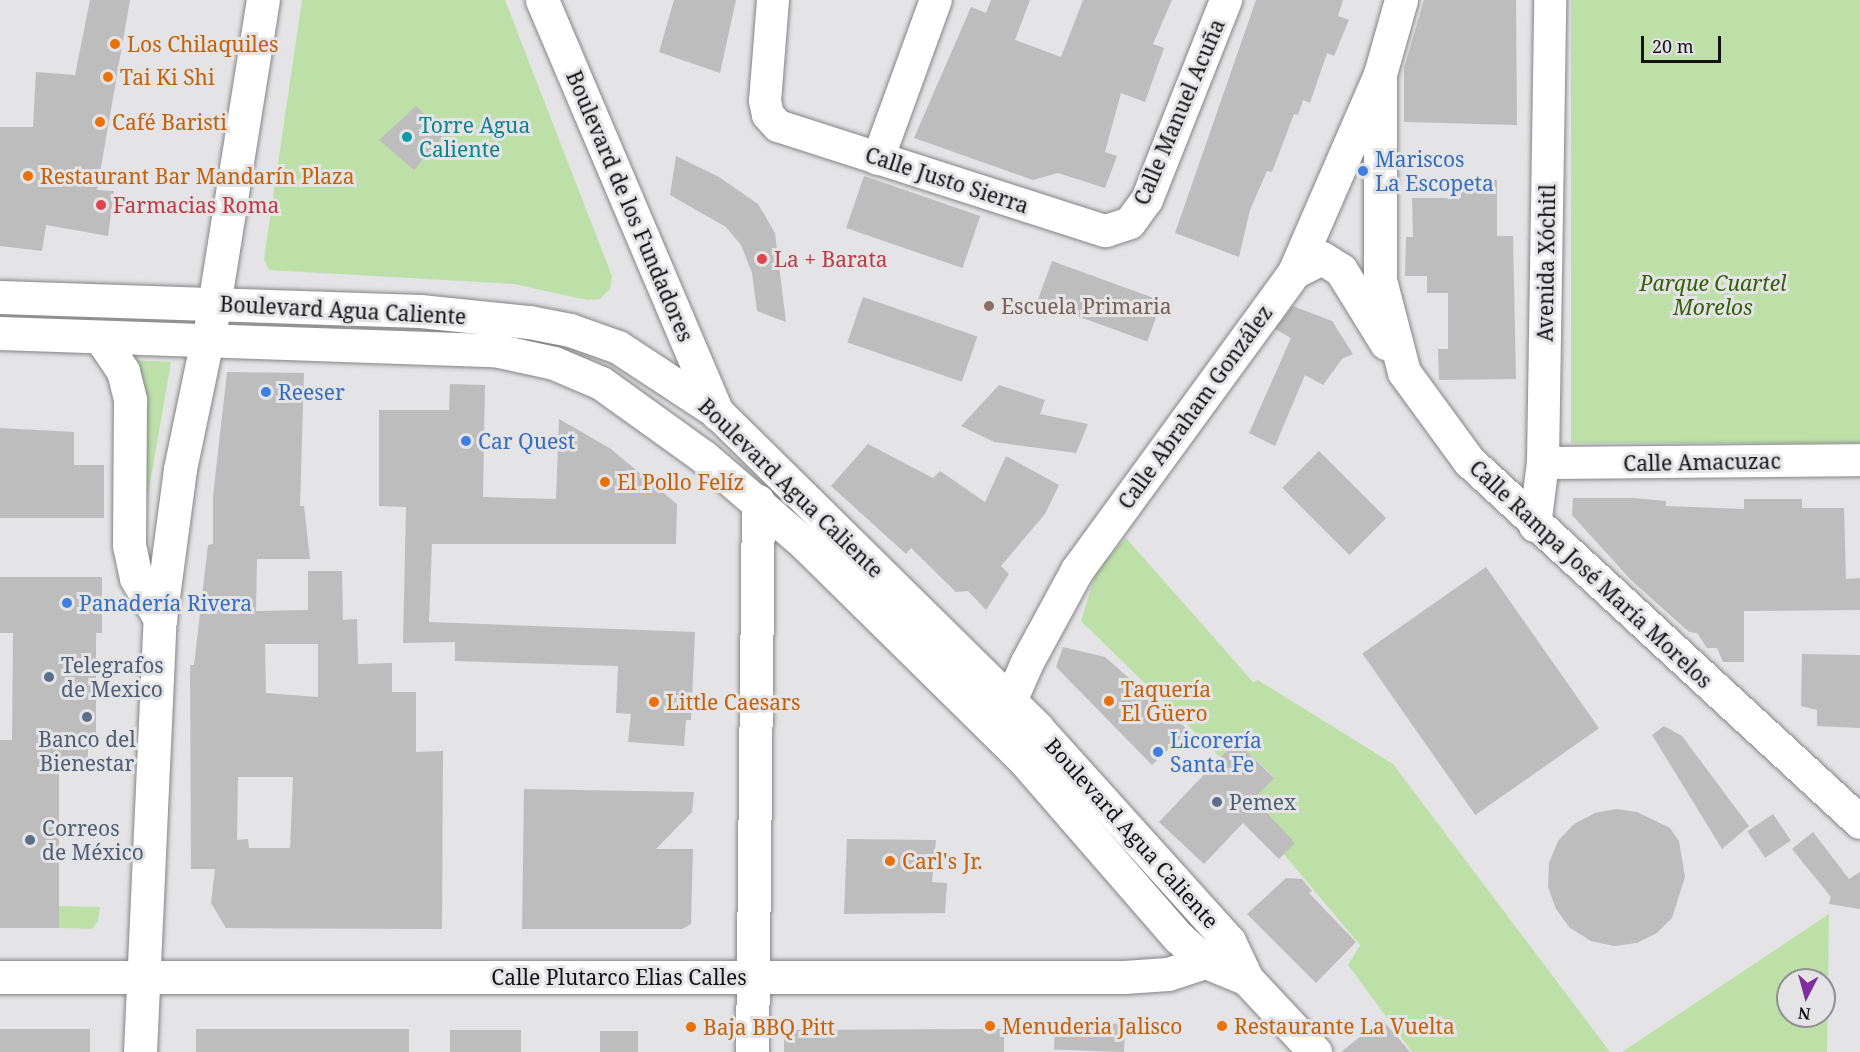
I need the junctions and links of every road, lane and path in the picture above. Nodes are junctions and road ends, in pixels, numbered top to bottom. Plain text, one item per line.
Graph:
1 (263, 0) edge
2 (542, 0) edge
3 (773, 0) edge
4 (936, 0) edge
5 (1226, 0) edge
6 (1401, 0) edge
7 (1551, 0) edge
8 (1380, 74) junction
9 (878, 159) junction
10 (1130, 223) joint
11 (1294, 272) junction
12 (0, 297) edge
13 (216, 303) junction
14 (0, 333) edge
15 (100, 337) junction
16 (207, 340) junction
17 (1404, 372) junction
18 (717, 412) junction
19 (1860, 460) edge
20 (1543, 463) junction
21 (758, 501) junction
22 (1535, 526) junction
23 (160, 619) junction
24 (1009, 700) junction
25 (997, 733) junction
26 (1860, 822) edge
27 (1217, 952) junction
28 (0, 977) edge
29 (141, 977) junction
30 (753, 977) junction
31 (140, 1052) edge
32 (752, 1052) edge
33 (1315, 1052) edge

1 - 13 main road
2 - 18 main road, Boulevard de los Fundadores
3 - 9 street, Calle Justo Sierra
4 - 9 street
5 - 10 street, Calle Manuel Acuña
6 - 8 main road, Calle Rampa José María Morelos
7 - 20 street, Avenida Xóchitl
8 - 11 main road, Calle Abraham González
8 - 17 main road, Calle Rampa José María Morelos
9 - 10 street, Calle Justo Sierra
11 - 17 main road
11 - 24 main road, Calle Abraham González
12 - 13 main road, Boulevard Agua Caliente
13 - 16 main road
13 - 18 main road, Boulevard Agua Caliente
14 - 15 main road, Boulevard Agua Caliente
15 - 16 main road, Boulevard Agua Caliente
15 - 23 main road
16 - 21 main road, Boulevard Agua Caliente
16 - 23 main road
17 - 22 main road, Calle Rampa José María Morelos
18 - 21 main road, Boulevard de los Fundadores
18 - 24 main road, Boulevard Agua Caliente
19 - 20 street, Calle Amacuzac
20 - 22 street, Avenida Xóchitl
21 - 25 main road, Boulevard Agua Caliente
21 - 30 main road
22 - 26 main road, Calle Rampa José María Morelos
23 - 29 main road
24 - 25 main road, Calle Abraham González
24 - 27 main road, Boulevard Agua Caliente
25 - 27 main road, Boulevard Agua Caliente
27 - 30 main road, Calle Plutarco Elias Calles
27 - 33 main road
28 - 29 main road, Calle Plutarco Elias Calles
29 - 30 main road, Calle Plutarco Elias Calles
29 - 31 main road
30 - 32 main road

